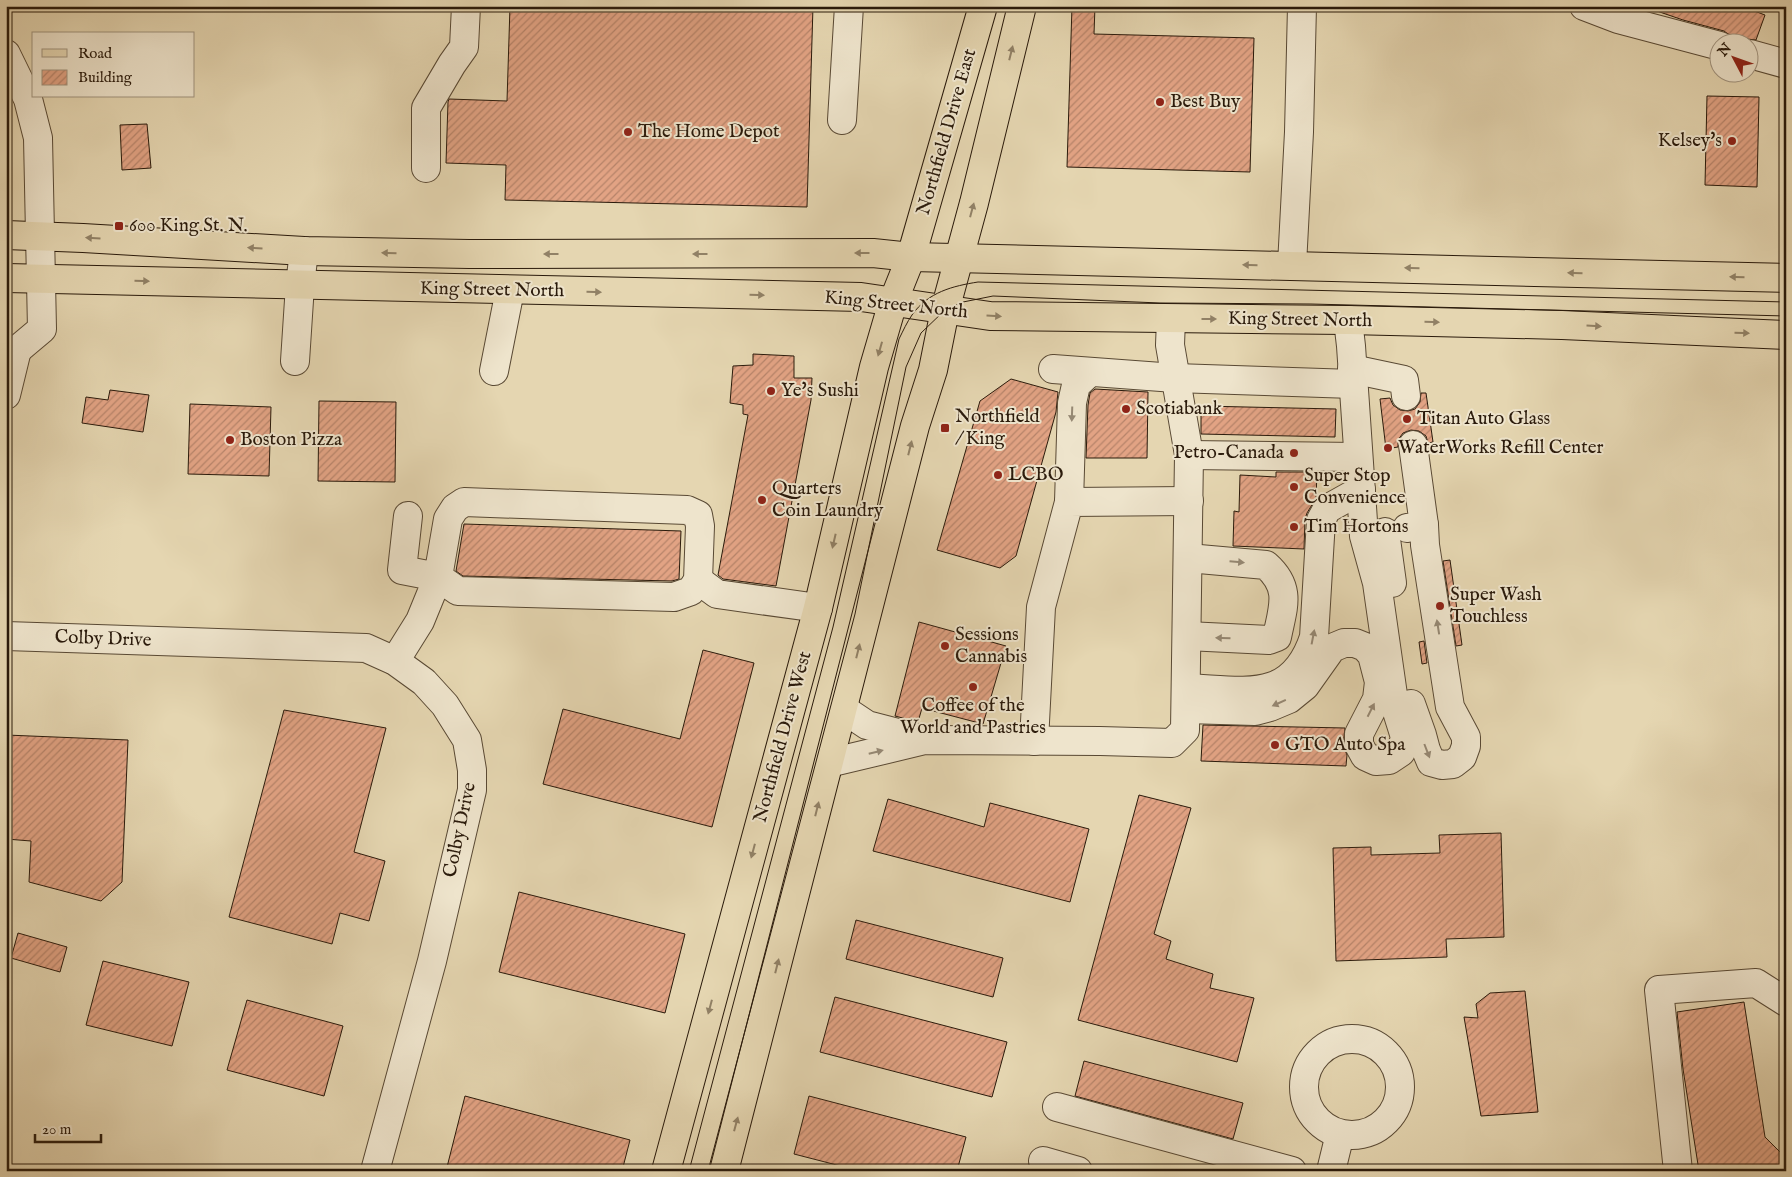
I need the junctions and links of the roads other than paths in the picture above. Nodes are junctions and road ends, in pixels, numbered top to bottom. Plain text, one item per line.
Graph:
1 (466, 6) edge
2 (849, 6) edge
3 (983, 6) edge
4 (1022, 6) edge
5 (1584, 6) edge
6 (1300, 7) edge
7 (1710, 43) edge
8 (6, 54) edge
9 (1760, 57) edge
10 (1786, 64) edge
11 (842, 120) dead end
12 (426, 168) dead end
13 (6, 236) edge
14 (40, 237) junction
15 (304, 251) junction
16 (911, 257) junction
17 (960, 258) junction
18 (1292, 266) junction
19 (6, 278) edge
20 (40, 278) junction
21 (1786, 278) edge
22 (300, 286) junction
23 (510, 290) junction
24 (893, 302) junction
25 (946, 310) junction
26 (1171, 319) junction
27 (1348, 320) junction
28 (1786, 335) edge
29 (12, 351) edge
30 (295, 361) dead end
31 (1053, 369) dead end
32 (494, 371) dead end
33 (1090, 372) junction
34 (1353, 377) junction
35 (1175, 378) junction
36 (6, 394) edge
37 (1406, 396) dead end
38 (1413, 445) dead end
39 (1190, 455) junction
40 (1358, 458) junction
41 (1361, 490) junction
42 (1189, 501) junction
43 (1069, 502) junction
44 (408, 516) dead end
45 (1424, 525) junction
46 (1374, 534) junction
47 (1188, 558) junction
48 (438, 577) junction
49 (698, 580) junction
50 (818, 608) junction
51 (6, 636) edge
52 (1187, 636) junction
53 (395, 661) junction
54 (1186, 698) junction
55 (844, 709) junction
56 (925, 740) junction
57 (1034, 740) junction
58 (829, 763) junction
59 (1786, 1002) edge
60 (1057, 1107) dead end
61 (1340, 1134) dead end
62 (1043, 1161) dead end
63 (375, 1171) edge
64 (666, 1171) edge
65 (724, 1171) edge
66 (1078, 1171) edge
67 (1292, 1171) edge
68 (1330, 1171) edge
69 (1678, 1171) edge

1 - 12 street
2 - 11 street
3 - 16 main road, Northfield Drive East
17 -> 4 main road
5 - 7 street
6 - 18 street
8 - 14 street
9 - 10 street
13 - 14 main road, King Street North
15 -> 14 main road, King Street North
14 - 20 street
16 -> 15 main road, King Street North
15 - 22 street
16 - 17 main road, King Street North
16 - 24 main road, Northfield Drive East
18 -> 17 main road, King Street North
17 - 25 main road
21 -> 18 main road, King Street North
19 - 20 main road, King Street North
20 -> 22 main road, King Street North
20 - 29 street
22 - 23 main road, King Street North
22 - 30 street
23 -> 24 main road, King Street North
23 - 32 street
24 - 25 main road, King Street North
24 -> 50 main road, Northfield Drive West
25 -> 26 main road, King Street North
55 -> 25 main road
26 -> 27 main road, King Street North
26 - 35 street
27 -> 28 main road, King Street North
27 - 34 street
29 - 36 street
31 - 33 street
33 - 35 street
33 -> 43 street
34 - 35 street
34 - 37 street
34 - 40 street
35 - 39 street
38 - 45 street
39 - 40 street
39 - 42 street
40 - 41 street
41 - 46 street
54 -> 41 street
42 - 43 street
42 - 47 street
43 - 57 street
44 - 48 street
45 - 46 street
46 -> 45 street
46 -> 54 street
47 - 52 street
47 -> 52 street
48 - 49 street
48 - 49 street
48 - 53 street
49 - 50 street
50 -> 64 main road, Northfield Drive West
51 - 53 street, Colby Drive
52 - 54 street
53 - 63 street, Colby Drive
54 - 57 street
55 - 56 street
55 - 58 main road
56 - 57 street
58 -> 56 street
65 -> 58 main road
59 - 69 street
60 - 67 street
61 - 68 street
62 - 66 street

